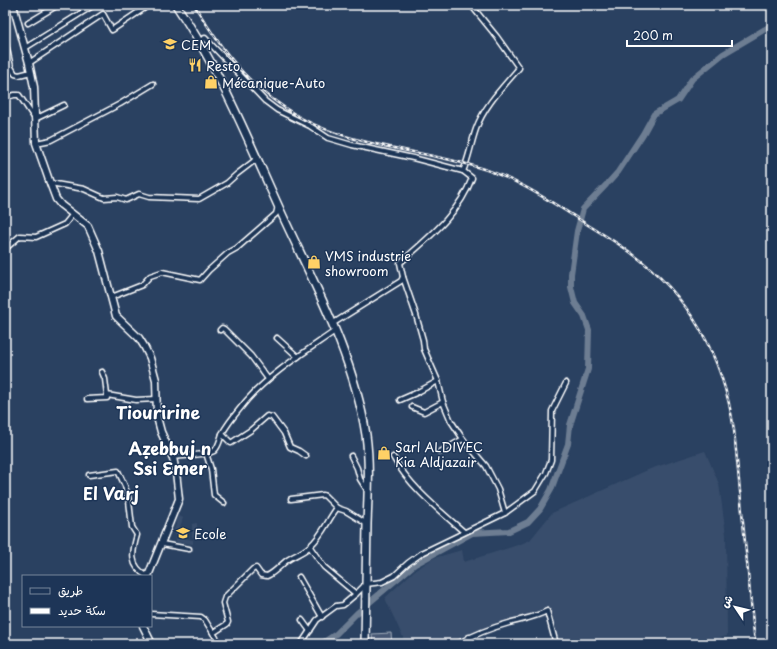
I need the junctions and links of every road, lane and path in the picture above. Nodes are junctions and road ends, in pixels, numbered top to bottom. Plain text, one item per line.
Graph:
1 (13, 5) edge
2 (58, 5) edge
3 (94, 5) edge
4 (149, 5) edge
5 (176, 5) edge
6 (471, 5) edge
7 (28, 24) dead end
8 (5, 40) edge
9 (199, 41) junction
10 (25, 48) junction
11 (29, 63) junction
12 (31, 72) junction
13 (153, 84) dead end
14 (5, 98) edge
15 (64, 105) dead end
16 (35, 119) junction
17 (36, 143) junction
18 (256, 156) junction
19 (463, 171) junction
20 (50, 183) junction
21 (278, 206) junction
22 (73, 214) junction
23 (5, 249) edge
24 (403, 277) junction
25 (111, 295) junction
26 (334, 328) junction
27 (220, 330) dead end
28 (277, 338) dead end
29 (298, 357) junction
30 (102, 372) dead end
31 (268, 380) junction
32 (438, 381) junction
33 (566, 383) dead end
34 (107, 395) junction
35 (87, 399) dead end
36 (156, 399) junction
37 (400, 400) dead end
38 (443, 402) junction
39 (412, 407) dead end
40 (222, 434) junction
41 (463, 439) junction
42 (440, 452) dead end
43 (206, 453) junction
44 (306, 456) dead end
45 (351, 456) dead end
46 (172, 457) junction
47 (393, 457) dead end
48 (89, 475) dead end
49 (367, 490) junction
50 (291, 499) dead end
51 (224, 503) dead end
52 (337, 508) junction
53 (505, 513) junction
54 (367, 524) junction
55 (464, 532) junction
56 (162, 544) junction
57 (310, 547) junction
58 (189, 549) dead end
59 (146, 575) edge
60 (147, 575) edge
61 (299, 577) dead end
62 (366, 584) junction
63 (356, 594) junction
64 (152, 614) edge
65 (322, 617) junction
66 (302, 620) dead end
67 (144, 627) edge
68 (310, 631) junction
69 (213, 632) junction
70 (469, 637) junction
71 (152, 644) edge
72 (220, 644) edge
73 (301, 644) edge
74 (365, 644) edge
75 (457, 644) edge
76 (471, 644) edge
77 (556, 644) edge

1 - 10 street
2 - 7 street
3 - 10 street
4 - 11 street
5 - 9 main road
6 - 19 street
8 - 12 street
9 - 18 main road
9 - 19 street
10 - 11 street
11 - 12 street
12 - 16 street
13 - 17 street
14 - 16 street
15 - 16 street
16 - 17 street
17 - 20 street
18 - 20 street
18 - 21 main road
19 - 24 street
20 - 22 street
21 - 25 street
21 - 26 main road
22 - 23 street
22 - 25 street
24 - 26 street
24 - 32 street
25 - 36 street
26 - 29 street
26 - 49 main road
27 - 31 street
28 - 29 street
29 - 31 street
30 - 34 street
31 - 40 street
32 - 37 street
32 - 38 street
33 - 53 street
34 - 35 street
34 - 36 street
36 - 46 street
38 - 39 street
38 - 41 street
40 - 43 street
40 - 44 street
41 - 42 street
41 - 53 street
43 - 46 street
43 - 51 street
45 - 49 street
46 - 56 street
47 - 55 street
48 - 59 street
49 - 54 main road
50 - 52 street
52 - 54 street
52 - 57 street
53 - 55 street
54 - 62 main road
55 - 62 street
56 - 58 street
56 - 60 street
57 - 63 street
57 - 69 street
61 - 65 street
62 - 63 street
62 - 74 main road
63 - 65 street
64 - 69 street
65 - 68 street
66 - 68 street
67 - 71 street
68 - 73 street
69 - 72 street
70 - 75 street
70 - 76 street
70 - 77 street

